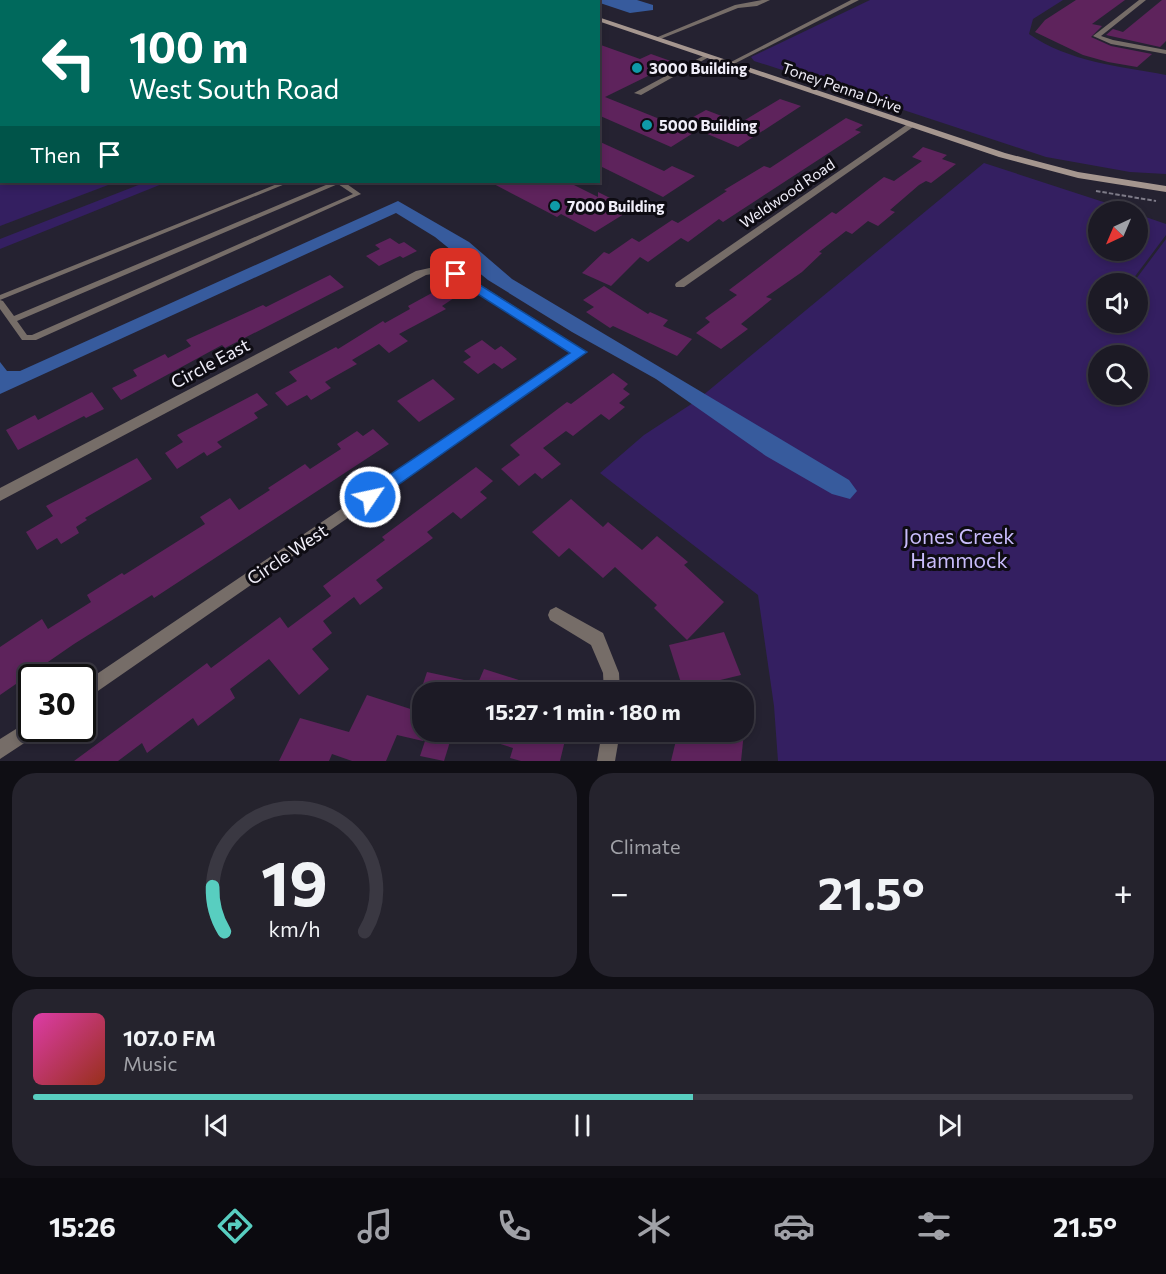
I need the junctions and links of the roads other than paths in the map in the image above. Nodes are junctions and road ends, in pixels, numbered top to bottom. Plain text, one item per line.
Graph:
1 (767, 0) edge
2 (856, 0) edge
3 (1143, 0) edge
4 (729, 1) edge
5 (737, 6) junction
6 (600, 21) edge
7 (656, 39) junction
8 (1166, 52) edge
9 (707, 56) junction
10 (730, 64) junction
11 (638, 93) dead end
12 (912, 125) junction
13 (1078, 176) junction
14 (286, 183) edge
15 (337, 183) edge
16 (341, 183) edge
17 (1166, 189) edge
18 (1166, 195) edge
19 (439, 269) joint
20 (680, 285) dead end
21 (0, 301) edge
22 (12, 320) junction
23 (0, 495) edge
24 (556, 615) dead end
25 (611, 682) edge
26 (96, 683) edge
27 (18, 738) edge
28 (609, 742) edge
29 (0, 750) edge
30 (606, 761) edge

1 - 5 street
2 - 10 street
3 - 8 street
4 - 5 street
5 - 7 street
6 - 7 street, Toney Penna Drive
7 - 9 street, Toney Penna Drive
9 - 10 street, Toney Penna Drive
9 - 11 street
10 - 12 street, Toney Penna Drive
12 - 13 street, Toney Penna Drive
12 - 20 street, Weldwood Road
13 - 17 street, Toney Penna Drive
13 - 18 street, Toney Penna Drive
14 - 21 lane
15 - 22 lane
16 - 22 lane
19 - 23 street, Circle East
19 - 26 street, Circle West
21 - 22 lane
24 - 25 street
27 - 29 street
28 - 30 street

